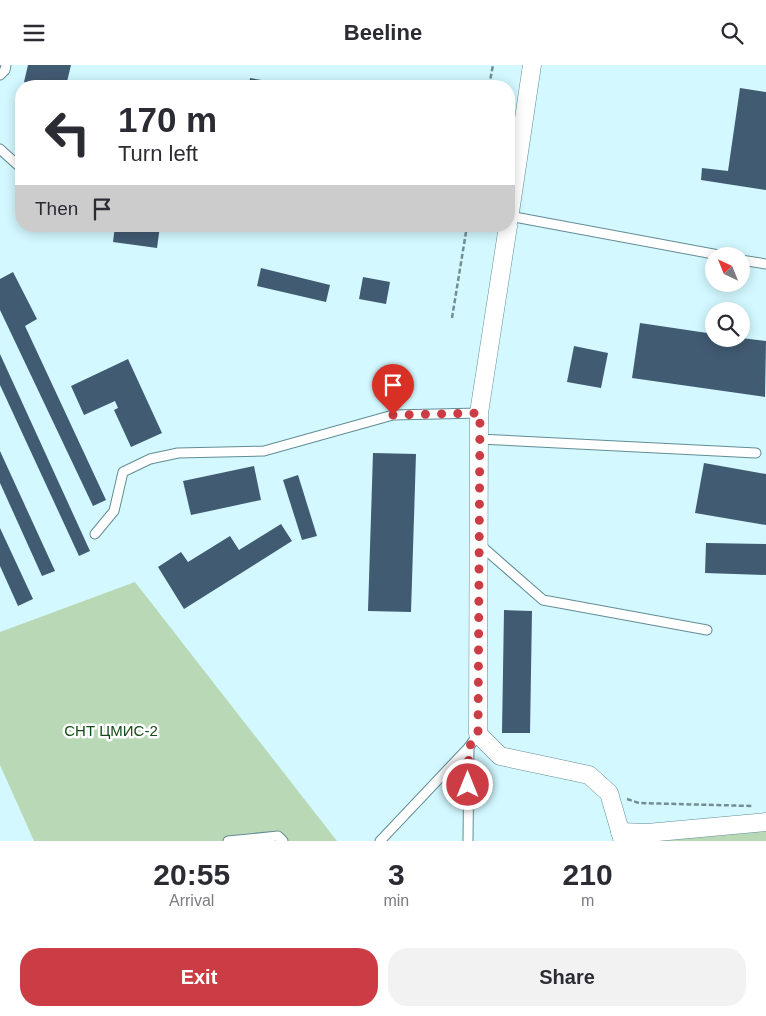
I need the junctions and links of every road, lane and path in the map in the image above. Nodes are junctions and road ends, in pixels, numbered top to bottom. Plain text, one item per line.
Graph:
1 (6, 65) edge
2 (493, 65) edge
3 (532, 65) edge
4 (0, 75) edge
5 (490, 80) edge
6 (0, 149) edge
7 (15, 163) edge
8 (515, 178) edge
9 (515, 219) edge
10 (466, 232) edge
11 (507, 232) edge
12 (705, 253) edge
13 (750, 261) edge
14 (766, 264) edge
15 (452, 318) dead end
16 (480, 413) junction
17 (479, 439) junction
18 (756, 453) dead end
19 (95, 534) dead end
20 (479, 544) junction
21 (707, 630) dead end
22 (474, 740) junction
23 (609, 793) junction
24 (756, 806) dead end
25 (766, 822) edge
26 (622, 836) edge
27 (649, 837) edge
28 (228, 841) edge
29 (283, 841) edge
30 (380, 841) edge
31 (468, 841) edge

1 - 4 lane
2 - 5 path
3 - 8 street
6 - 7 lane
9 - 12 lane
10 - 15 path
11 - 16 street
13 - 14 lane
16 - 17 street
16 - 19 lane
17 - 18 lane
17 - 20 street
20 - 21 lane
20 - 22 street
22 - 23 street
22 - 30 lane
22 - 31 lane
23 - 24 path
23 - 26 street
25 - 27 street
26 - 27 street
28 - 29 lane

